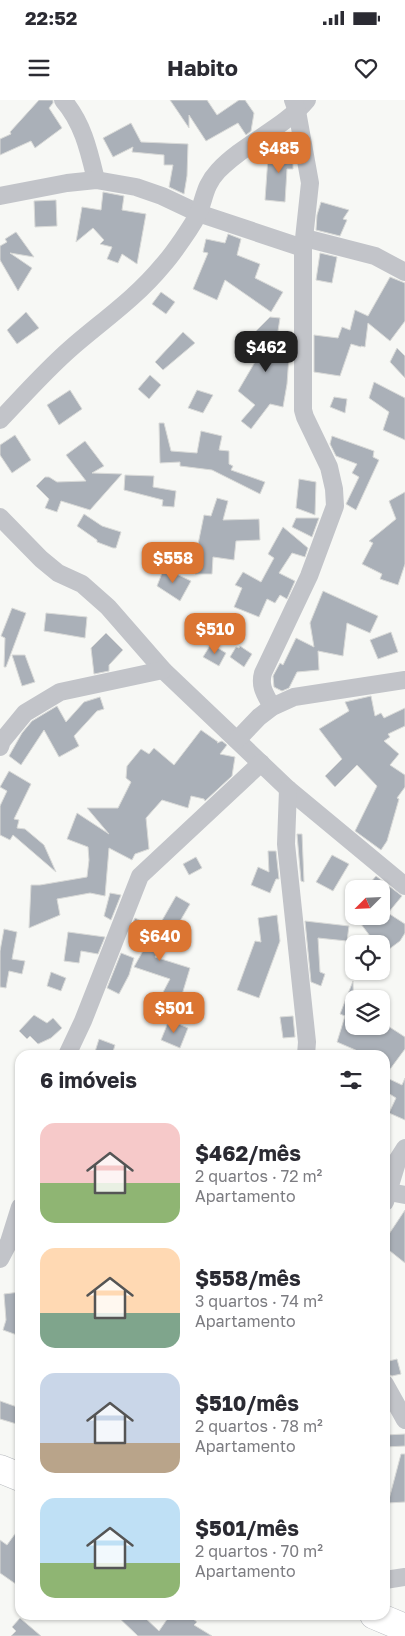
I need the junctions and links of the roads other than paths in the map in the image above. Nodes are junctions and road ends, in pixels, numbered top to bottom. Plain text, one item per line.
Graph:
1 (63, 100) edge
2 (299, 104) edge
3 (96, 180) junction
4 (0, 196) edge
5 (198, 213) junction
6 (304, 243) junction
7 (405, 272) edge
8 (0, 420) edge
9 (0, 517) edge
10 (163, 670) junction
11 (405, 680) edge
12 (272, 707) junction
13 (237, 740) junction
14 (0, 747) edge
15 (261, 763) junction
16 (288, 789) junction
17 (405, 886) edge
18 (69, 1050) edge
19 (306, 1050) edge
20 (405, 1148) edge
21 (393, 1196) edge
22 (15, 1223) edge
23 (0, 1259) edge
24 (390, 1393) edge
25 (405, 1420) edge
26 (0, 1469) edge
27 (15, 1475) edge
28 (405, 1577) edge
29 (390, 1579) edge
30 (386, 1620) edge
31 (405, 1628) edge

1 - 3 street
2 - 5 street
2 - 6 street
3 - 4 street
3 - 5 street
5 - 6 street
5 - 8 street
6 - 7 street
6 - 12 street
9 - 10 street
10 - 13 street
10 - 14 street
11 - 12 street
12 - 13 street
13 - 15 street
15 - 16 street
15 - 18 street
16 - 17 street
16 - 19 street
20 - 21 street
22 - 23 street
24 - 25 street
26 - 27 main road
28 - 29 street
30 - 31 main road

